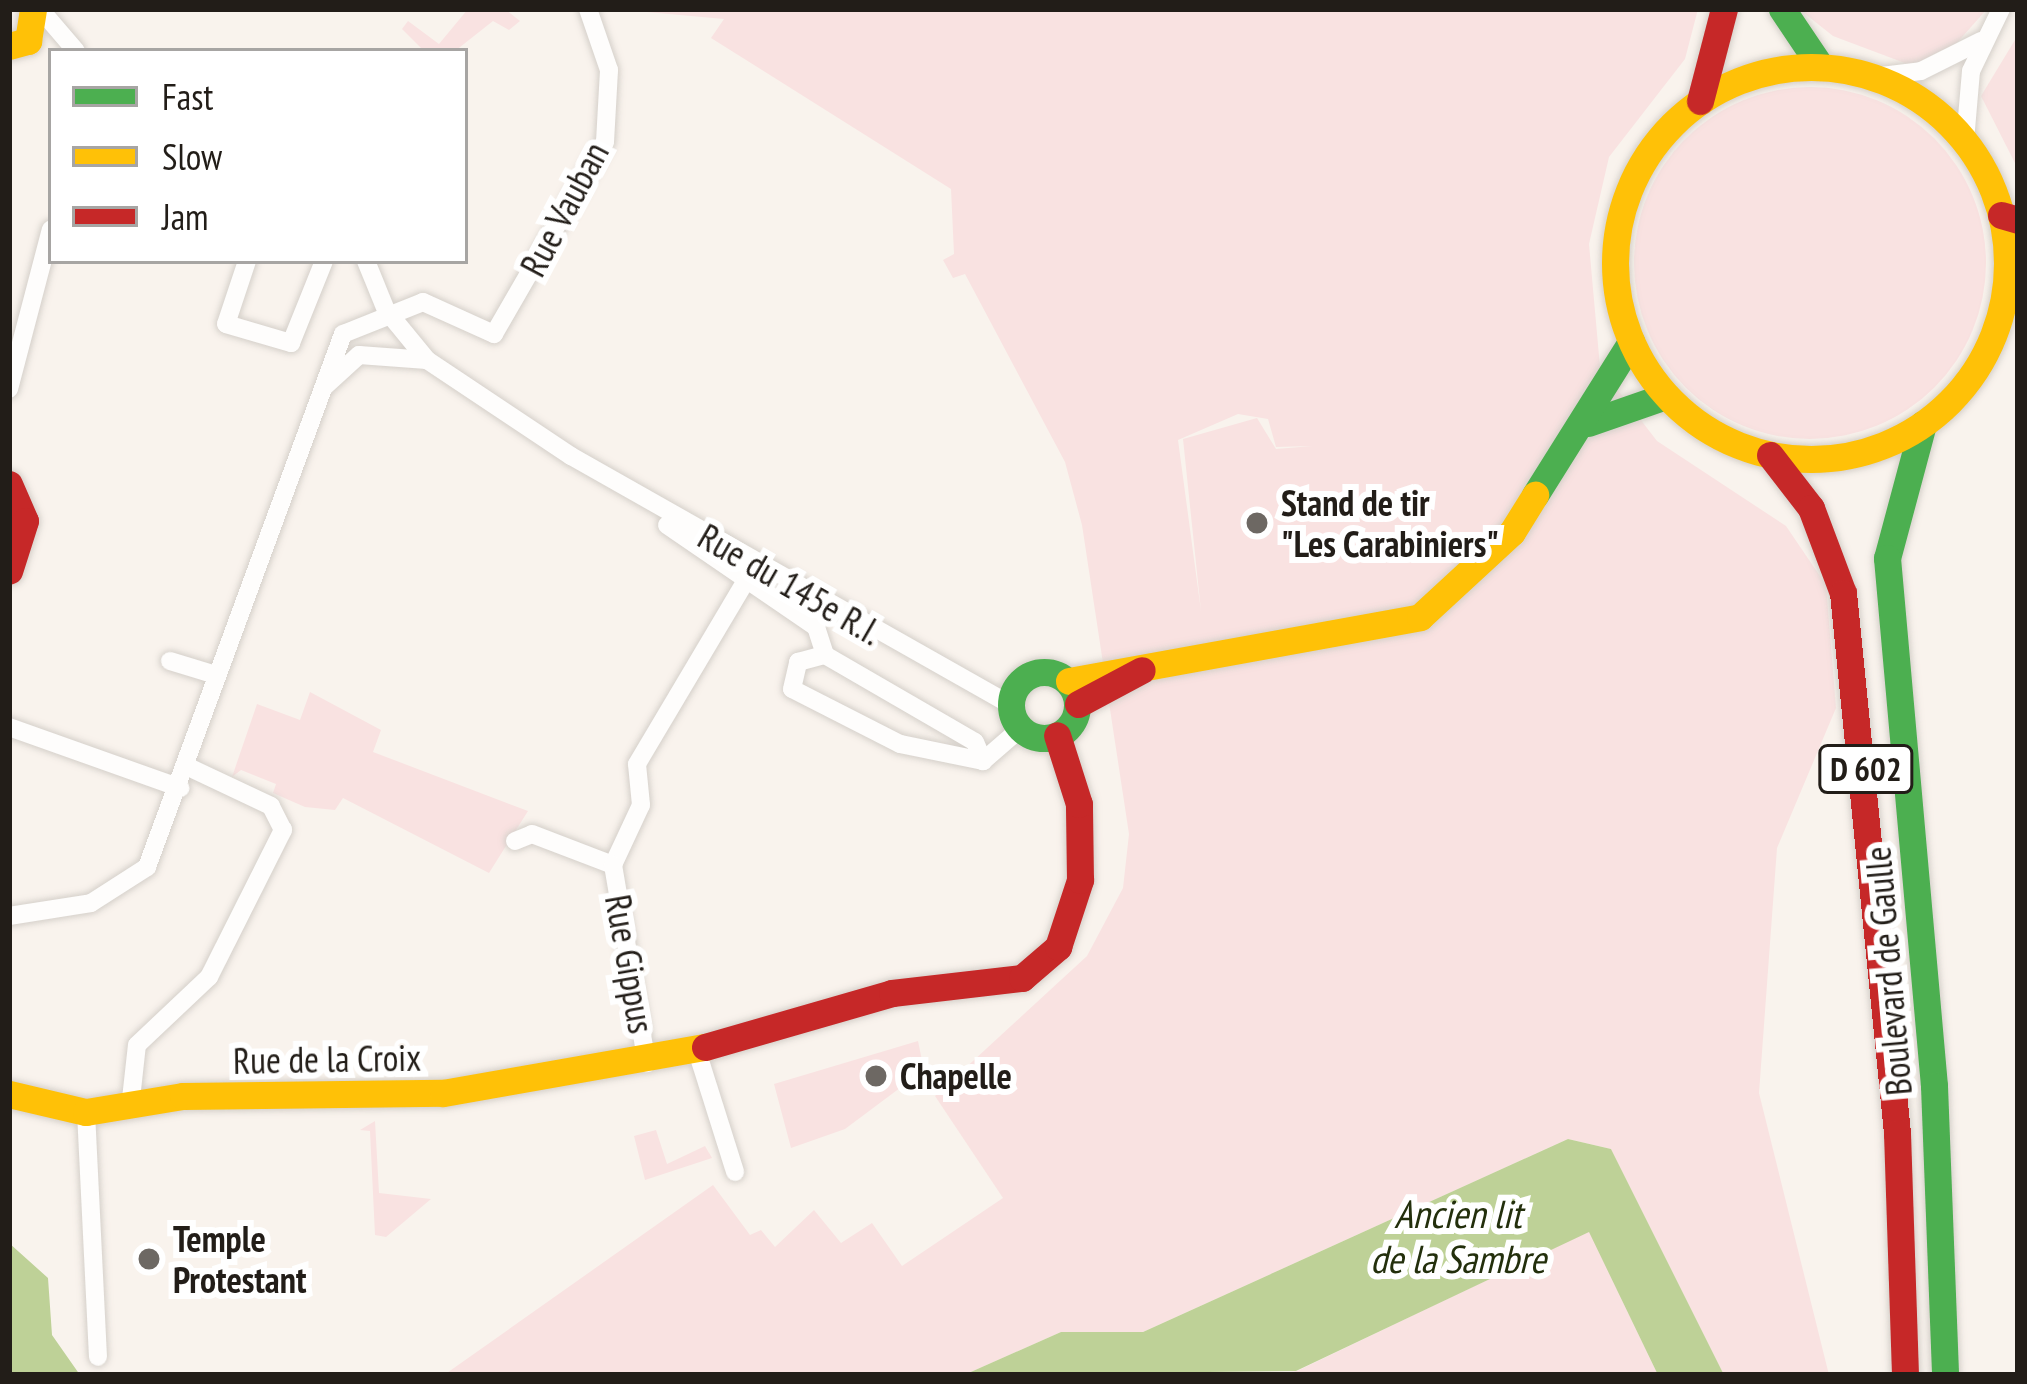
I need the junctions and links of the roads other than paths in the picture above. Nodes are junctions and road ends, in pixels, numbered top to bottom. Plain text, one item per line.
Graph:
1 (588, 9) edge
2 (1724, 9) edge
3 (1782, 9) edge
4 (2000, 9) edge
5 (21, 30) edge
6 (1981, 41) junction
7 (69, 45) edge
8 (1821, 67) junction
9 (1873, 77) junction
10 (1700, 101) junction
11 (1965, 141) junction
12 (2010, 217) edge
13 (48, 240) edge
14 (247, 264) edge
15 (323, 264) edge
16 (367, 264) edge
17 (386, 310) junction
18 (2018, 320) edge
19 (1631, 342) junction
20 (1989, 346) junction
21 (427, 360) junction
22 (9, 389) edge
23 (1666, 396) junction
24 (311, 404) junction
25 (1588, 423) junction
26 (1923, 424) junction
27 (1770, 455) junction
28 (572, 456) junction
29 (9, 484) edge
30 (9, 571) edge
31 (744, 584) junction
32 (825, 655) junction
33 (170, 662) dead end
34 (216, 675) junction
35 (1073, 693) junction
36 (1016, 716) junction
37 (9, 727) edge
38 (1057, 735) junction
39 (983, 761) junction
40 (186, 766) junction
41 (180, 788) junction
42 (515, 841) dead end
43 (613, 865) junction
44 (9, 916) edge
45 (696, 1048) junction
46 (646, 1063) junction
47 (9, 1094) edge
48 (130, 1108) junction
49 (86, 1112) junction
50 (735, 1172) dead end
51 (98, 1357) dead end
52 (1904, 1375) edge
53 (1945, 1375) edge

1 - 17 street, Rue Vauban
2 - 10 main road
3 - 8 main road
4 - 6 street
5 - 7 street
5 - 7 street
6 - 9 street
6 - 11 street
8 - 9 main road
8 - 10 main road
9 - 11 main road
10 - 19 main road
11 - 12 main road
12 - 20 main road
13 - 22 street
14 - 15 street
16 - 17 street, Rue du 145e R.I.
17 - 21 street, Rue du 145e R.I.
17 - 24 street
18 - 20 main road
19 - 23 main road
19 - 25 main road
20 - 26 main road
21 - 24 street
21 - 28 street, Rue du 145e R.I.
23 - 25 main road
23 - 27 main road
24 - 34 street
25 - 35 main road
26 - 27 main road
26 - 53 main road, Boulevard de Gaulle / D 602
27 - 52 main road, Boulevard de Gaulle / D 602
28 - 31 street, Rue du 145e R.I.
28 - 36 street, Rue du 145e R.I.
29 - 30 main road
31 - 32 street, Rue du 145e R.I.
31 - 43 street
32 - 39 street
32 - 39 street
33 - 34 street
34 - 40 street
35 - 36 main road
35 - 38 main road
36 - 38 main road
36 - 39 street
37 - 41 street
38 - 45 main road, Rue de la Croix
40 - 41 street
40 - 48 street
41 - 44 street
42 - 43 street
43 - 46 street, Rue Gippus
45 - 46 main road, Rue de la Croix
45 - 50 street
46 - 48 main road, Rue de la Croix
47 - 49 main road, Rue de la Croix
48 - 49 main road, Rue de la Croix
49 - 51 street

